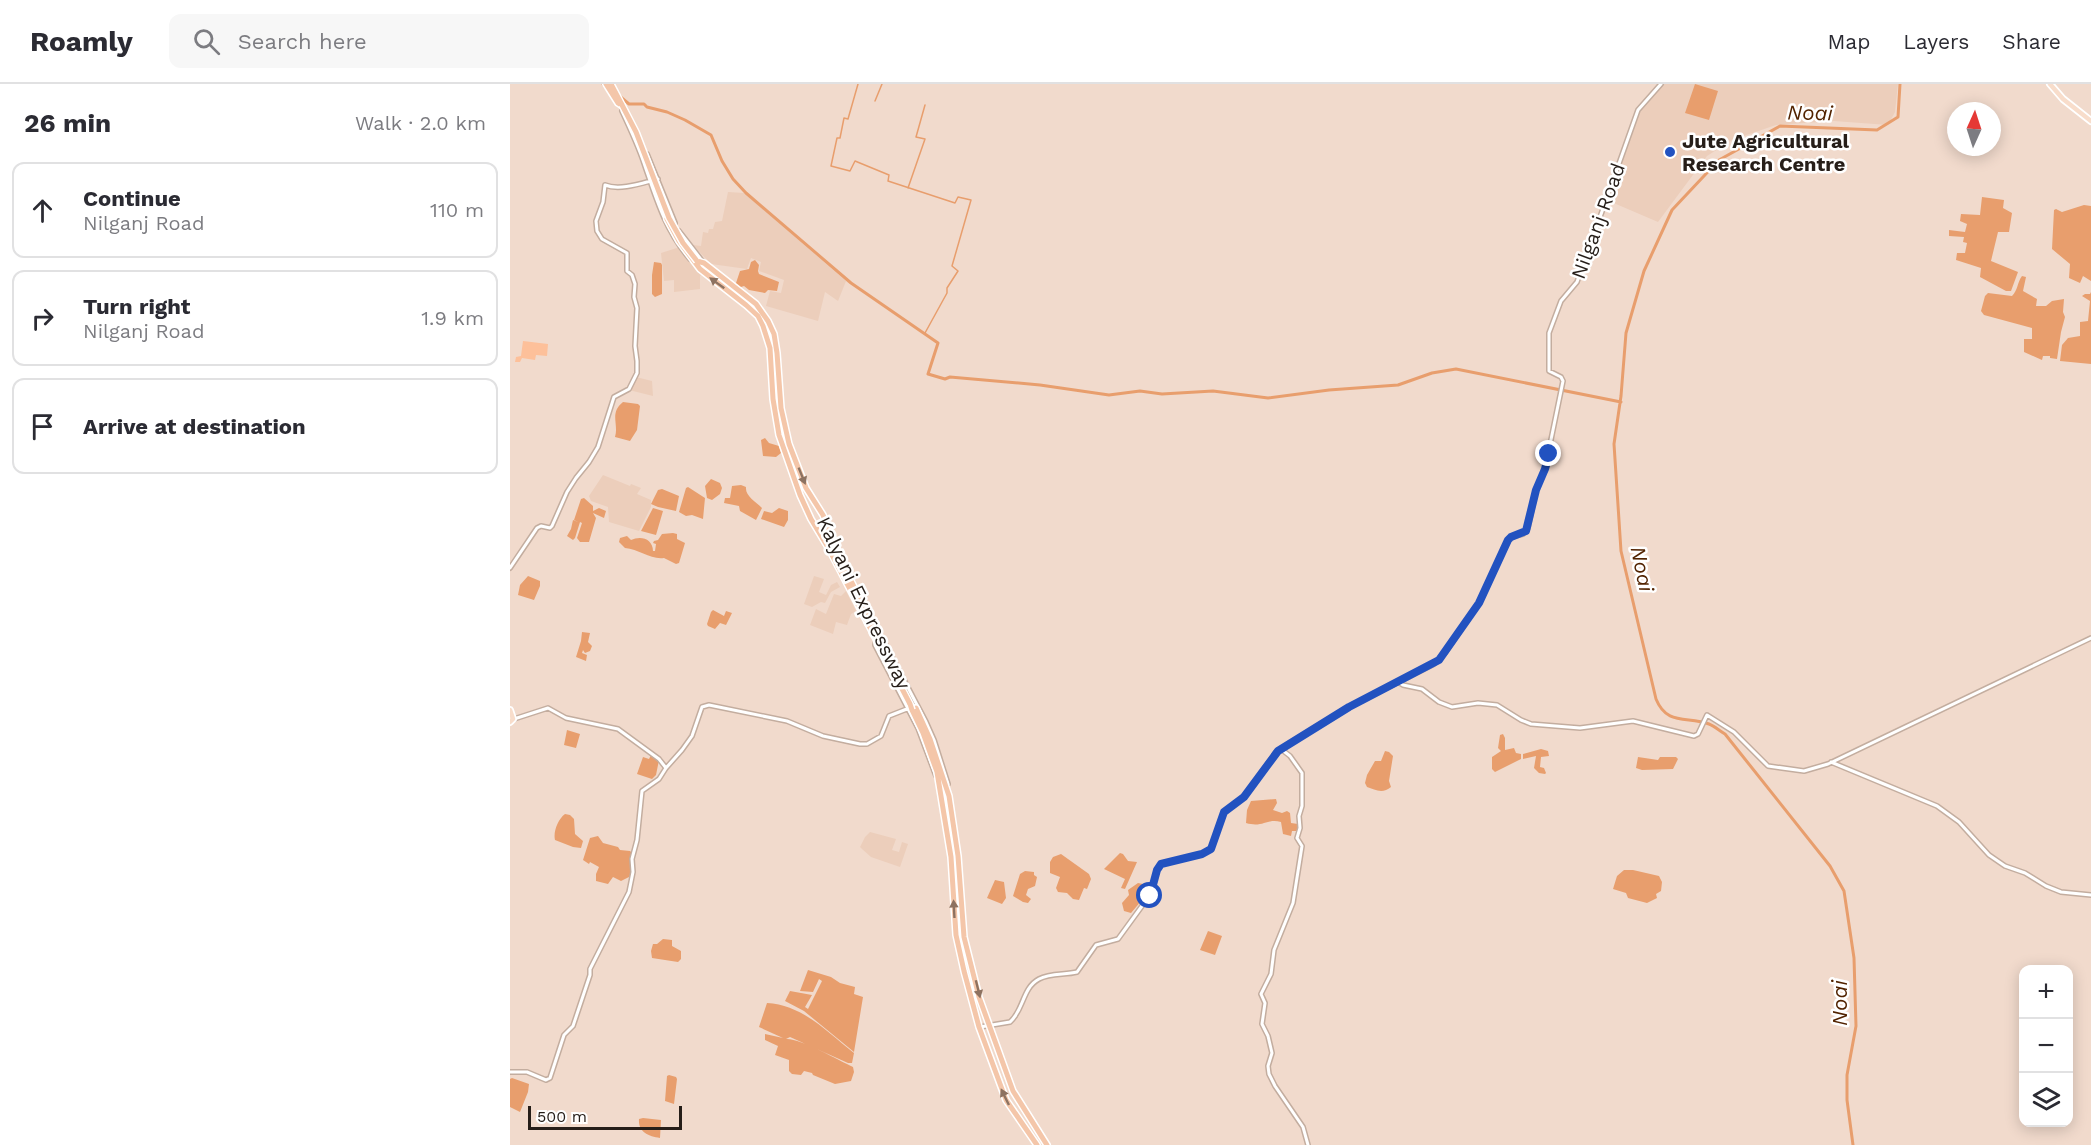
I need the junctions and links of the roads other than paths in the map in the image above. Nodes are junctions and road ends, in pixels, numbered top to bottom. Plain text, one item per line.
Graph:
1 (606, 84) edge
2 (611, 84) edge
3 (1661, 84) edge
4 (2050, 84) edge
5 (618, 99) junction
6 (2091, 121) edge
7 (658, 179) junction
8 (651, 181) junction
9 (695, 260) junction
10 (704, 263) junction
11 (700, 268) junction
12 (510, 568) edge
13 (2091, 638) edge
14 (878, 639) junction
15 (1398, 682) junction
16 (913, 706) junction
17 (510, 710) edge
18 (512, 721) edge
19 (1281, 749) junction
20 (1831, 762) junction
21 (666, 768) junction
22 (2091, 895) edge
23 (988, 1026) junction
24 (979, 1027) junction
25 (510, 1072) edge
26 (1037, 1145) edge
27 (1047, 1145) edge
28 (1308, 1145) edge

1 - 5 highway, Kalyani Expressway
2 - 5 highway
3 - 15 street, Nilganj Road
4 - 6 main road
5 - 7 street, Kalyani Expressway
5 - 8 street, Kalyani Expressway
5 - 9 highway, Kalyani Expressway, bridge
7 - 8 street
7 - 10 street, Kalyani Expressway
8 - 11 street, Kalyani Expressway
8 - 12 street
9 - 10 highway
9 - 11 highway, Kalyani Expressway
10 -> 14 highway, Kalyani Expressway
14 -> 11 highway, Kalyani Expressway
13 - 20 street
14 - 16 highway, Kalyani Expressway
15 - 19 street, Nilganj Road
15 - 20 street
16 - 21 street
16 -> 23 highway, Kalyani Expressway
24 -> 16 highway, Kalyani Expressway
17 - 18 main road
18 - 21 street
19 - 23 street, Nilganj Road
19 - 28 street
20 - 22 street
21 - 25 street
23 - 24 street, Nilganj Road
23 - 27 highway, Kalyani Expressway
26 -> 24 highway, Kalyani Expressway

